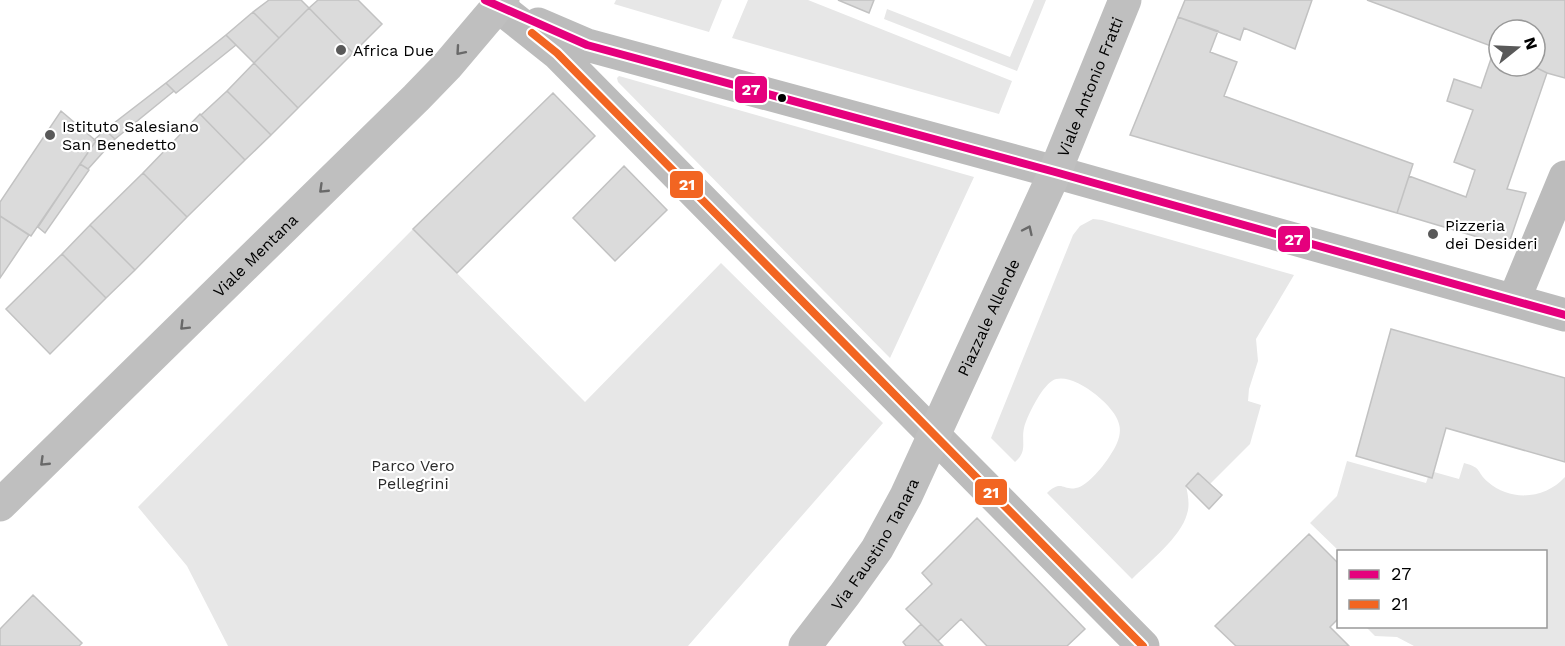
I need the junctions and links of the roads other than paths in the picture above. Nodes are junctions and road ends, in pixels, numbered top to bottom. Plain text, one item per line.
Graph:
1 (1125, 0) edge
2 (496, 2) edge
3 (1055, 172) junction
4 (1565, 177) edge
5 (1514, 300) junction
6 (1565, 315) edge
7 (933, 435) junction
8 (0, 505) edge
9 (805, 646) edge
10 (1143, 646) edge

1 - 3 main road, Viale Antonio Fratti
2 - 3 street
2 - 7 street
2 -> 8 main road, Viale Mentana
3 - 5 street
7 -> 3 main road, Piazzale Allende
4 - 5 street
5 - 6 street
7 - 9 main road, Via Faustino Tanara
7 - 10 street

